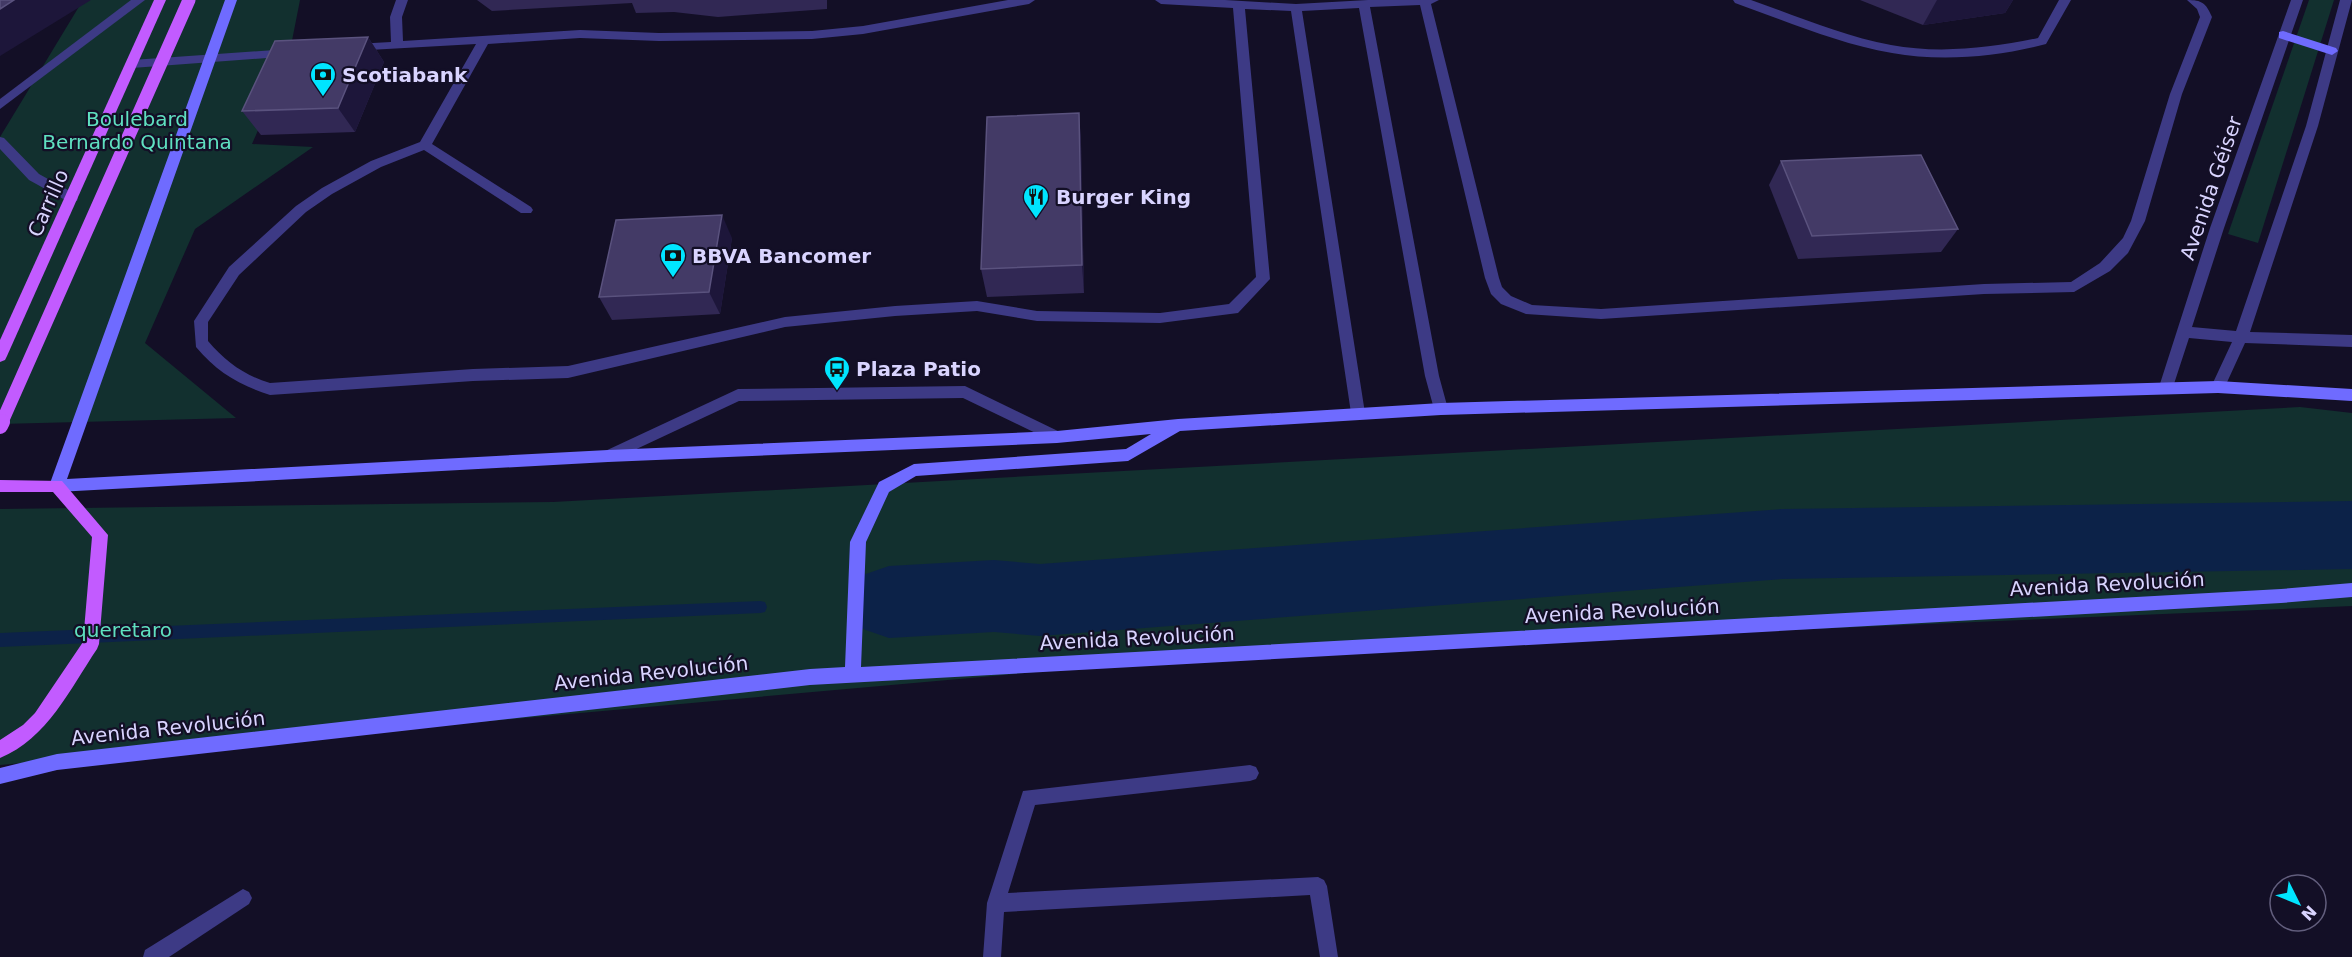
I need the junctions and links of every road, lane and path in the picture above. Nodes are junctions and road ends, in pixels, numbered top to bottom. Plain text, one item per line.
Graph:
1 (139, 0) edge
2 (160, 0) edge
3 (189, 0) edge
4 (231, 0) edge
5 (402, 0) edge
6 (1029, 0) edge
7 (1161, 0) edge
8 (1739, 0) edge
9 (2065, 0) edge
10 (2193, 0) edge
11 (2297, 0) edge
12 (2346, 0) edge
13 (1429, 1) edge
14 (1364, 4) junction
15 (1239, 5) junction
16 (1296, 8) junction
17 (2283, 34) junction
18 (483, 42) junction
19 (397, 45) junction
20 (340, 49) edge
21 (2332, 51) junction
22 (305, 52) edge
23 (209, 57) junction
24 (132, 64) junction
25 (0, 105) edge
26 (0, 141) edge
27 (425, 145) junction
28 (72, 198) junction
29 (526, 210) dead end
30 (2183, 332) junction
31 (2241, 338) junction
32 (2352, 341) edge
33 (0, 356) edge
34 (2218, 387) junction
35 (2165, 390) junction
36 (2352, 395) edge
37 (1441, 409) junction
38 (1358, 413) junction
39 (1178, 425) junction
40 (0, 426) edge
41 (1057, 437) junction
42 (608, 456) junction
43 (0, 486) edge
44 (57, 486) junction
45 (2352, 590) edge
46 (853, 675) junction
47 (0, 750) edge
48 (1250, 773) dead end
49 (0, 776) edge
50 (243, 898) dead end
51 (996, 903) junction
52 (152, 957) edge
53 (992, 957) edge
54 (1329, 957) edge

1 - 25 street
2 - 24 main road, Carrillo
3 - 40 main road, bridge
4 - 23 main road
5 - 19 street
6 - 18 street
7 - 15 street
8 - 9 street
10 - 13 street
11 - 17 street, Avenida Géiser
12 - 21 street
13 - 14 street
14 - 16 street
14 - 37 street
15 - 16 street
15 - 27 street
16 - 38 street
17 - 21 main road
17 - 30 street, Avenida Géiser
18 - 19 street
18 - 27 street
19 - 20 street
21 - 31 street
22 - 23 street
23 - 24 street
23 - 44 main road
24 - 28 main road, Carrillo
26 - 28 street
27 - 29 street
28 - 33 main road, Carrillo
30 - 31 street
30 - 35 street, Avenida Géiser
31 - 32 street
31 - 34 street
34 - 35 main road
34 - 36 main road
35 - 37 main road
37 - 38 main road
38 - 39 main road
39 - 41 main road
39 - 46 main road
41 - 42 main road
41 - 42 street
42 - 44 main road
43 - 44 main road
44 - 47 main road
45 - 46 main road, Avenida Revolución
46 - 49 main road, Avenida Revolución
48 - 51 street
50 - 52 street
51 - 53 street
51 - 54 street

